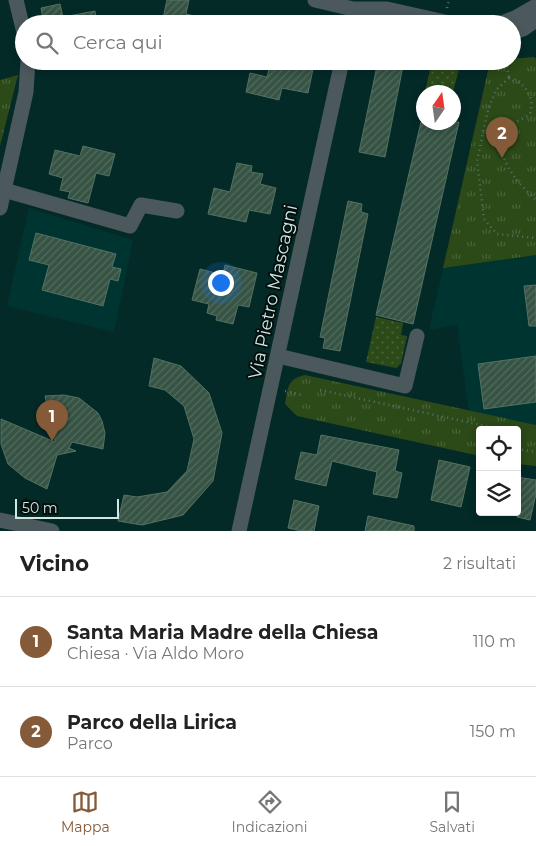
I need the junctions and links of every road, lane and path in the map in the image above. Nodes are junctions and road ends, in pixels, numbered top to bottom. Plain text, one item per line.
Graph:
1 (16, 0) edge
2 (315, 0) edge
3 (354, 4) edge
4 (536, 6) edge
5 (20, 15) edge
6 (379, 15) edge
7 (414, 15) edge
8 (520, 15) edge
9 (536, 20) edge
10 (521, 30) edge
11 (27, 70) edge
12 (340, 70) edge
13 (508, 70) edge
14 (509, 78) junction
15 (4, 190) junction
16 (536, 200) edge
17 (0, 208) edge
18 (177, 211) dead end
19 (536, 238) edge
20 (416, 336) dead end
21 (278, 356) junction
22 (320, 390) dead end
23 (285, 392) dead end
24 (302, 395) dead end
25 (486, 426) edge
26 (521, 450) edge
27 (536, 452) edge
28 (0, 520) edge
29 (52, 531) edge
30 (239, 531) edge

1 - 5 street
2 - 3 street
3 - 6 street
3 - 7 street
4 - 8 street
9 - 10 street
11 - 15 street
12 - 21 street, Via Pietro Mascagni
13 - 14 path
14 - 16 path
14 - 19 path
15 - 17 street
15 - 18 street
20 - 21 street
21 - 30 street, Via Pietro Mascagni
22 - 25 path
23 - 24 path
26 - 27 path
28 - 29 street

